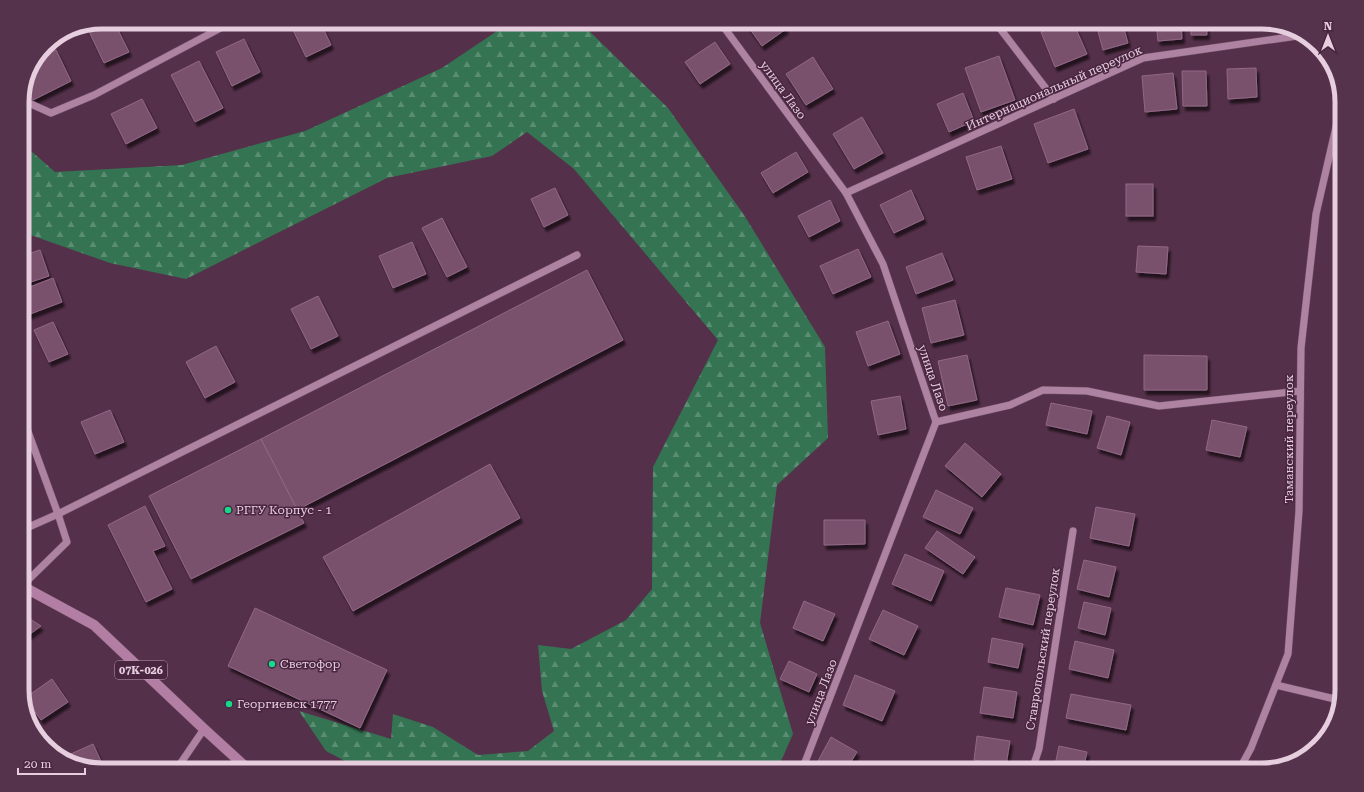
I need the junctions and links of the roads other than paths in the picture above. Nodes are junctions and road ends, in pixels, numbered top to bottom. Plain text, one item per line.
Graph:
1 (219, 29) edge
2 (725, 29) edge
3 (1000, 29) edge
4 (1293, 37) edge
5 (1054, 99) junction
6 (29, 103) edge
7 (1335, 131) edge
8 (846, 193) junction
9 (577, 254) dead end
10 (1300, 391) junction
11 (936, 422) junction
12 (29, 434) edge
13 (58, 514) junction
14 (29, 527) edge
15 (1073, 531) dead end
16 (29, 579) edge
17 (29, 590) edge
18 (1276, 685) junction
19 (1334, 699) edge
20 (204, 729) junction
21 (181, 763) edge
22 (241, 763) edge
23 (805, 763) edge
24 (1034, 763) edge
25 (1243, 763) edge

1 - 6 street
2 - 8 street, улица Лазо
3 - 5 street
4 - 5 street, Интернациональный переулок
5 - 8 street, Интернациональный переулок
7 - 10 street, Таманский переулок
8 - 11 street, улица Лазо
9 - 13 street
10 - 11 street
10 - 18 street, Таманский переулок
11 - 23 street, улица Лазо
12 - 13 street
13 - 14 street
13 - 16 street
15 - 24 street, Ставропольский переулок
17 - 20 main road, 07К-026
18 - 19 street
18 - 25 street, Таманский переулок
20 - 21 street
20 - 22 main road, 07К-026

